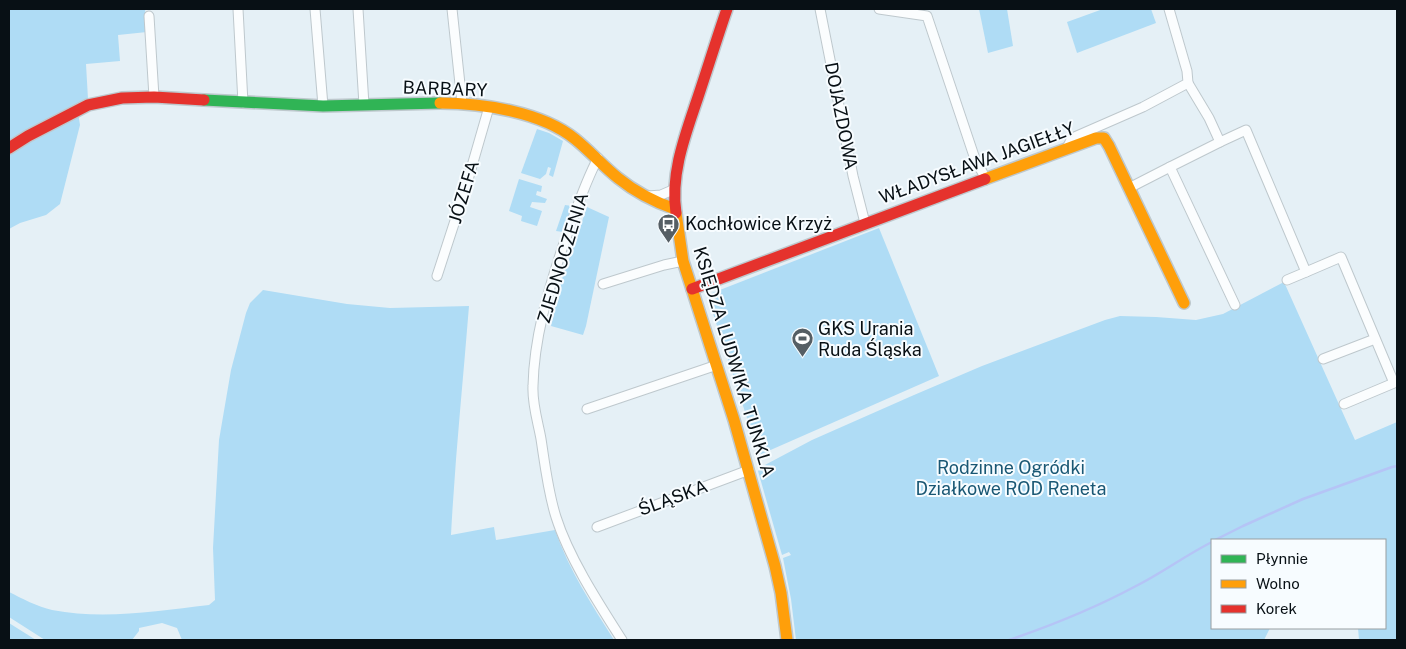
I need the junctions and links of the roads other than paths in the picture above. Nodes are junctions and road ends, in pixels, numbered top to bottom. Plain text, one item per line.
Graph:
1 (238, 9) edge
2 (315, 9) edge
3 (358, 9) edge
4 (452, 9) edge
5 (727, 9) edge
6 (820, 9) edge
7 (878, 9) edge
8 (1169, 9) edge
9 (149, 16) dead end
10 (1188, 83) junction
11 (154, 97) junction
12 (243, 103) junction
13 (462, 103) junction
14 (364, 105) junction
15 (323, 106) junction
16 (489, 107) junction
17 (1220, 142) junction
18 (9, 148) edge
19 (1067, 148) junction
20 (598, 158) junction
21 (1170, 167) junction
22 (986, 179) junction
23 (1129, 188) junction
24 (675, 189) junction
25 (648, 196) junction
26 (675, 209) junction
27 (866, 223) junction
28 (683, 261) junction
29 (1306, 272) junction
30 (437, 276) dead end
31 (1287, 280) dead end
32 (603, 284) dead end
33 (692, 289) junction
34 (1184, 303) dead end
35 (1235, 305) dead end
36 (1375, 339) junction
37 (1323, 360) dead end
38 (717, 365) junction
39 (1344, 404) dead end
40 (587, 409) dead end
41 (749, 470) junction
42 (597, 527) dead end
43 (622, 640) edge
44 (787, 640) edge

1 - 12 street
2 - 15 street
3 - 14 street
4 - 13 street
5 - 24 street, KSIĘDZA LUDWIKA TUNKLA
6 - 27 street, DOJAZDOWA
7 - 22 street
8 - 10 street
9 - 11 street
10 - 17 street
10 - 19 street
11 - 12 street, BARBARY
11 - 18 street, BARBARY
12 - 15 street, BARBARY
13 - 14 street, BARBARY
13 - 16 street, BARBARY
14 - 15 street, BARBARY
16 - 20 street, BARBARY
16 - 30 street, JÓZEFA
17 - 21 street
17 - 29 street
19 - 22 street, WŁADYSŁAWA JAGIEŁŁY
19 - 23 street, WŁADYSŁAWA JAGIEŁŁY
20 - 25 street, BARBARY
20 - 43 street, ZJEDNOCZENIA
21 - 23 street
21 - 35 street
22 - 27 street, WŁADYSŁAWA JAGIEŁŁY
23 - 34 street, WŁADYSŁAWA JAGIEŁŁY
24 - 25 street
24 - 26 street, KSIĘDZA LUDWIKA TUNKLA
25 - 26 street, BARBARY
26 - 28 street, KSIĘDZA LUDWIKA TUNKLA
27 - 33 street, WŁADYSŁAWA JAGIEŁŁY
28 - 32 street
28 - 33 street, KSIĘDZA LUDWIKA TUNKLA
29 - 31 street
29 - 36 street
33 - 38 street, KSIĘDZA LUDWIKA TUNKLA
36 - 37 street
36 - 39 street
38 - 40 street
38 - 41 street, KSIĘDZA LUDWIKA TUNKLA
41 - 42 street, ŚLĄSKA
41 - 44 street, KSIĘDZA LUDWIKA TUNKLA

